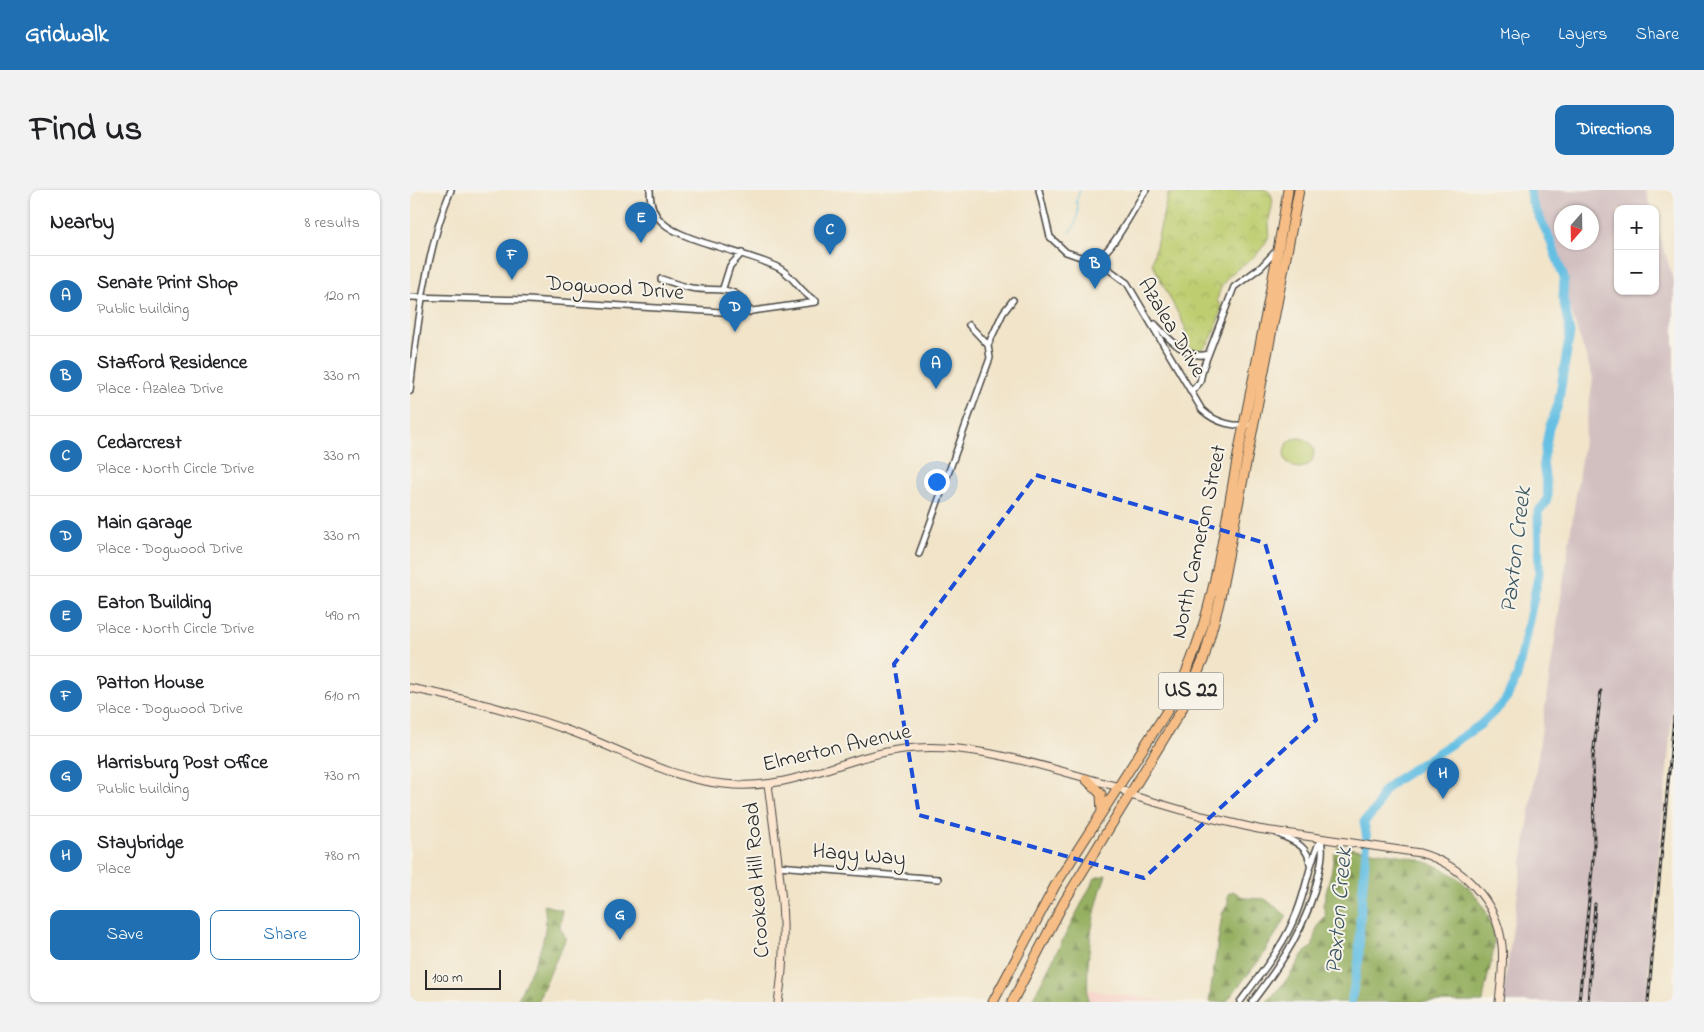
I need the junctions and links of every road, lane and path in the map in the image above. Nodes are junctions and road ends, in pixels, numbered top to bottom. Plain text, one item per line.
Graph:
1 (451, 190) edge
2 (650, 190) edge
3 (1039, 190) edge
4 (1146, 190) edge
5 (1288, 190) edge
6 (1299, 190) edge
7 (1279, 244) junction
8 (742, 253) junction
9 (1094, 261) junction
10 (661, 279) dead end
11 (723, 288) junction
12 (410, 297) edge
13 (424, 298) junction
14 (1013, 300) dead end
15 (750, 312) junction
16 (1149, 319) junction
17 (969, 325) dead end
18 (988, 345) junction
19 (1208, 354) junction
20 (410, 391) edge
21 (1191, 392) junction
22 (1244, 426) junction
23 (1253, 428) junction
24 (919, 554) dead end
25 (410, 688) edge
26 (1086, 779) junction
27 (768, 784) junction
28 (1119, 787) junction
29 (1130, 794) junction
30 (1102, 812) junction
31 (1276, 833) junction
32 (1321, 839) junction
33 (778, 866) junction
34 (1310, 867) junction
35 (938, 879) dead end
36 (778, 1002) edge
37 (993, 1002) edge
38 (1012, 1002) edge
39 (1240, 1002) edge
40 (1252, 1002) edge
41 (1499, 1002) edge

1 - 13 street
2 - 8 street
3 - 9 street, Azalea Drive
4 - 9 street
5 - 7 highway, North Cameron Street / US 22
6 - 23 highway, North Cameron Street / US 22
7 - 19 street
7 - 22 highway, North Cameron Street / US 22
8 - 11 street
8 - 15 street, Dogwood Drive
9 - 16 street, Azalea Drive
10 - 11 street
11 - 15 street
12 - 13 street, Dogwood Drive
13 - 15 street, Dogwood Drive
13 - 20 street
14 - 18 street
16 - 19 street
16 - 21 street, Azalea Drive
17 - 18 street
18 - 24 street
19 - 21 street
21 - 22 street, Azalea Drive
22 - 23 street
22 - 28 highway, North Cameron Street / US 22
23 - 29 highway, North Cameron Street / US 22
25 - 27 main road, Elmerton Avenue
26 - 27 main road, Elmerton Avenue
26 - 28 main road, Elmerton Avenue
26 - 30 highway
27 - 33 main road, Crooked Hill Road
28 - 29 main road, Elmerton Avenue
28 - 30 highway, North Cameron Street / US 22
29 - 31 main road, Elmerton Avenue
29 - 38 highway, North Cameron Street / US 22
30 - 37 highway, North Cameron Street / US 22
31 - 32 main road, Elmerton Avenue
31 - 34 street
32 - 34 street
32 - 40 street
32 - 41 main road, Elmerton Avenue
33 - 35 street, Hagy Way
33 - 36 main road, Crooked Hill Road
34 - 39 street

